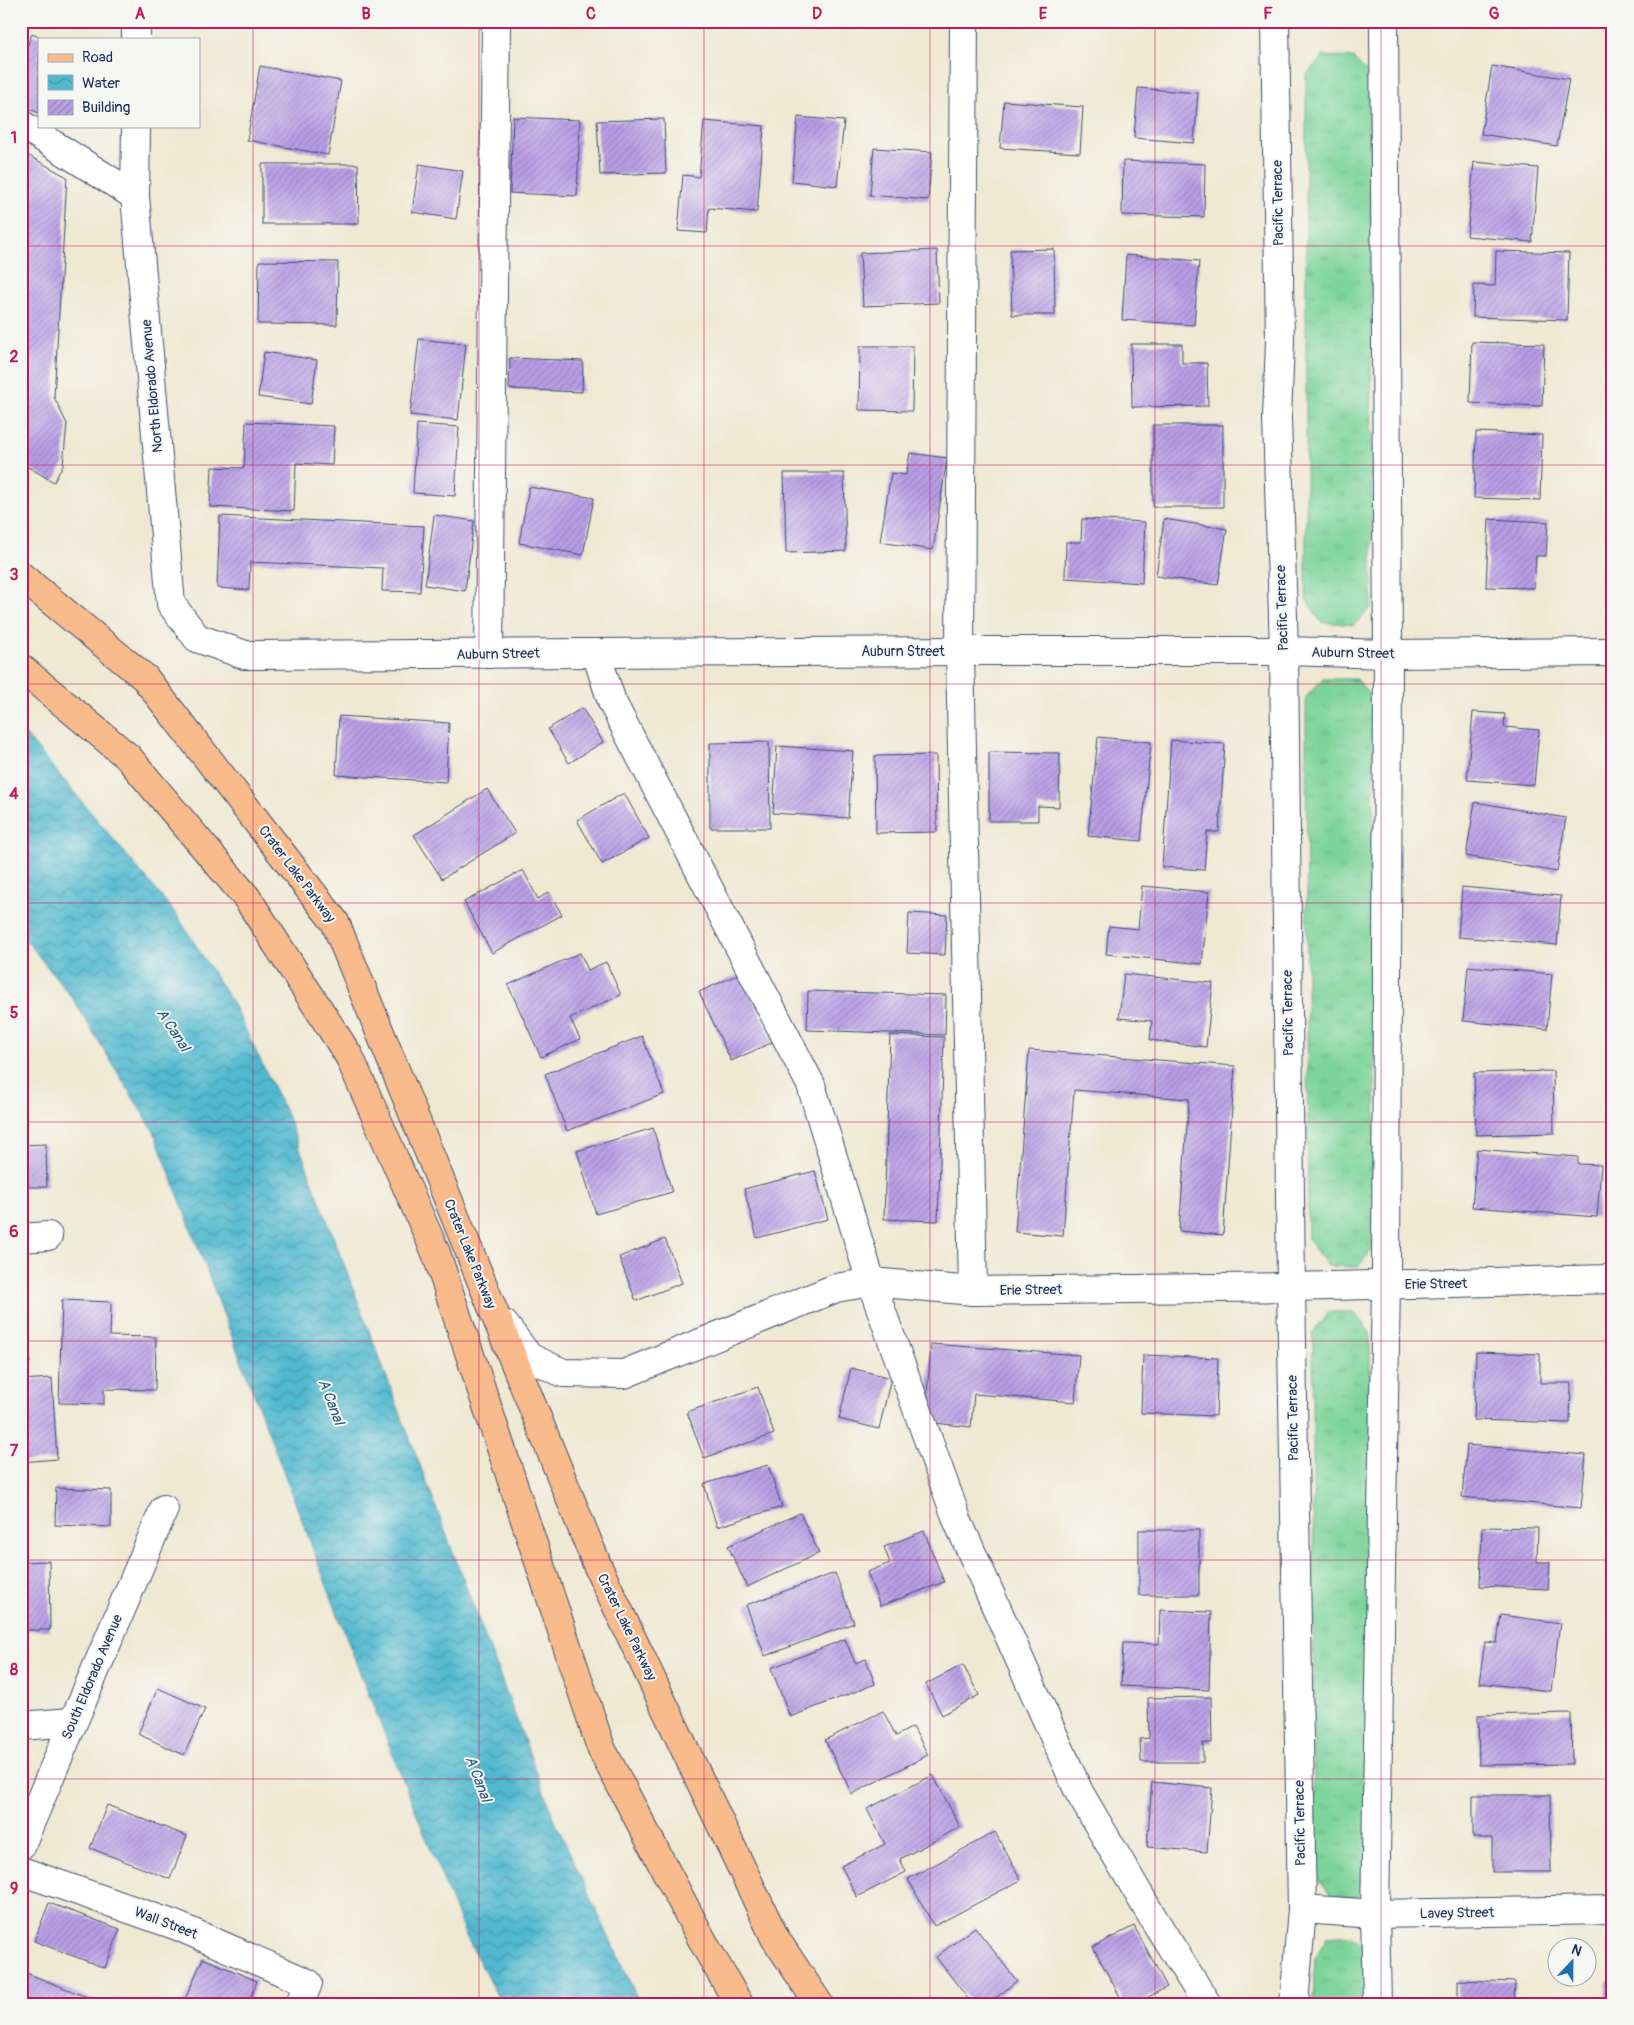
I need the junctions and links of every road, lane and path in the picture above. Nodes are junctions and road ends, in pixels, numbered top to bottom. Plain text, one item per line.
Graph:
1 (136, 21) edge
2 (496, 21) edge
3 (964, 21) edge
4 (1275, 21) edge
5 (1384, 21) edge
6 (136, 38) edge
7 (21, 124) edge
8 (136, 128) edge
9 (135, 196) junction
10 (21, 576) edge
11 (197, 638) joint
12 (960, 651) junction
13 (1284, 651) junction
14 (1613, 652) edge
15 (596, 653) junction
16 (489, 654) junction
17 (1388, 654) junction
18 (21, 668) edge
19 (48, 1236) dead end
20 (21, 1238) edge
21 (1613, 1279) edge
22 (871, 1282) junction
23 (1386, 1285) junction
24 (1291, 1287) junction
25 (973, 1290) junction
26 (494, 1311) junction
27 (164, 1509) dead end
28 (72, 1722) junction
29 (21, 1726) edge
30 (21, 1845) edge
31 (21, 1871) edge
32 (1302, 1909) junction
33 (1613, 1910) edge
34 (1375, 1914) junction
35 (304, 1994) edge
36 (739, 2004) edge
37 (819, 2004) edge
38 (1207, 2004) edge
39 (1294, 2004) edge
40 (1377, 2004) edge

1 - 6 street
2 - 16 street
3 - 12 street
4 - 13 street, Pacific Terrace
5 - 17 street
7 - 9 street
8 - 9 street, North Eldorado Avenue
9 - 11 street, North Eldorado Avenue
10 - 26 main road, Crater Lake Parkway
11 - 16 street, Auburn Street
12 - 13 street, Auburn Street
12 - 15 street, Auburn Street
12 - 25 street
13 - 17 street, Auburn Street
13 - 24 street, Pacific Terrace
14 - 17 street, Auburn Street
15 - 16 street, Auburn Street
15 - 22 street
17 - 23 street
18 - 36 main road
19 - 20 street
21 - 23 street, Erie Street
22 - 25 street, Erie Street
22 - 26 street, Erie Street
22 - 38 street
23 - 24 street, Erie Street
23 - 34 street
24 - 25 street, Erie Street
24 - 32 street, Pacific Terrace
26 - 37 main road, Crater Lake Parkway
27 - 28 street, South Eldorado Avenue
28 - 29 street
28 - 30 street, South Eldorado Avenue
31 - 35 street, Wall Street
32 - 34 street, Lavey Street
32 - 39 street, Pacific Terrace
33 - 34 street, Lavey Street
34 - 40 street

